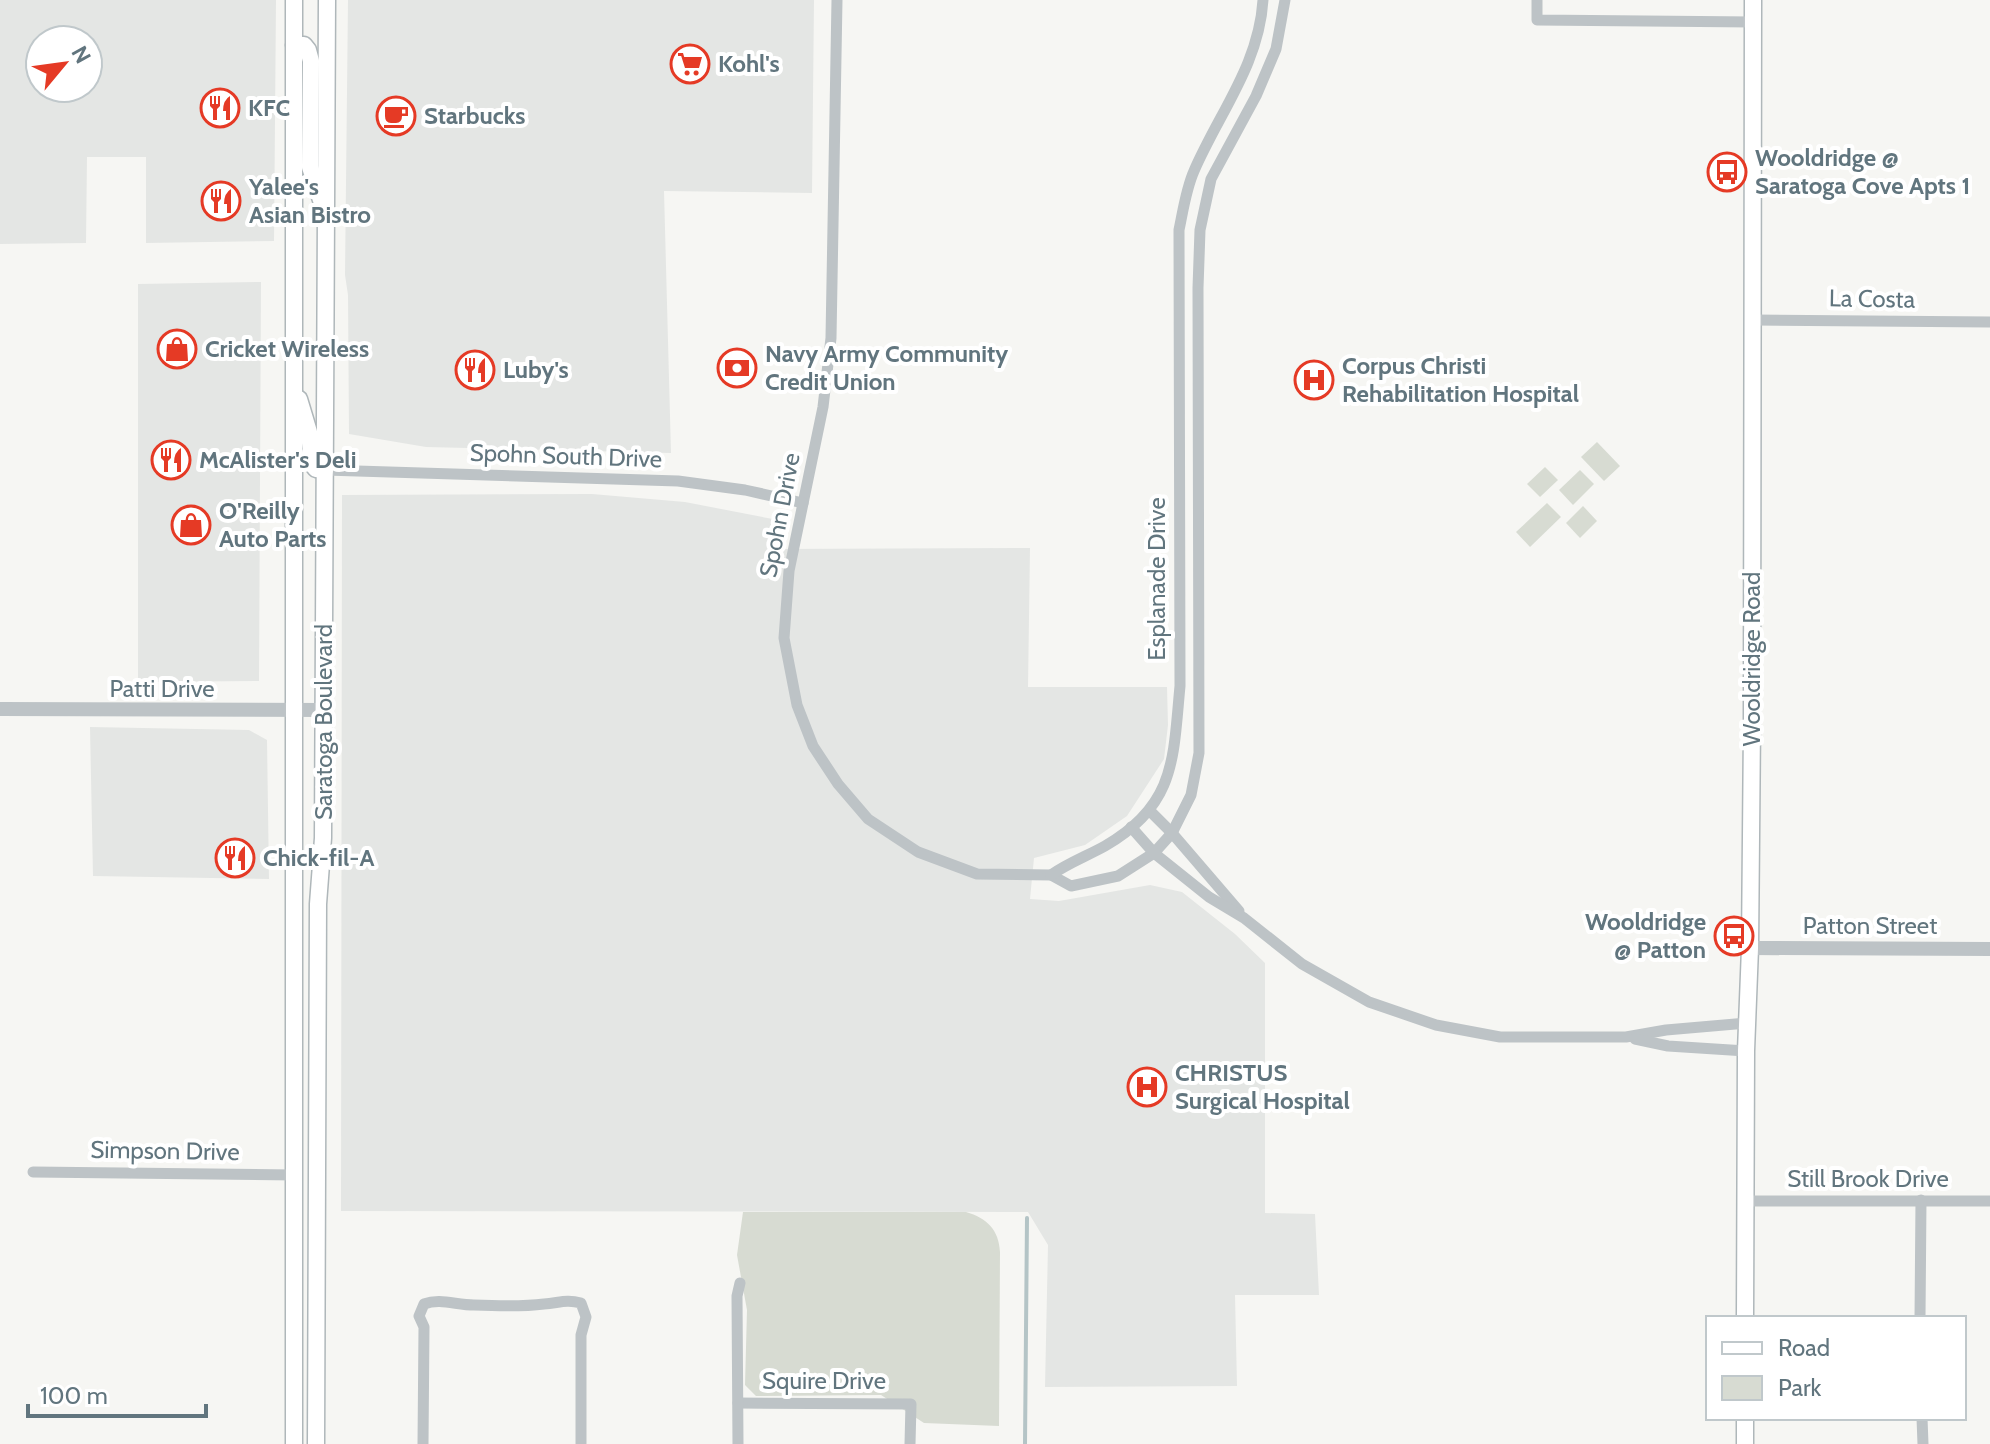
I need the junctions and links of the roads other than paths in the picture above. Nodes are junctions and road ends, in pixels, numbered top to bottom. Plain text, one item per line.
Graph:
1 (294, 0) edge
2 (327, 0) edge
3 (837, 0) edge
4 (1263, 0) edge
5 (1285, 0) edge
6 (1537, 0) edge
7 (1753, 0) edge
8 (1753, 22) junction
9 (294, 45) junction
10 (1248, 66) junction
11 (1265, 74) junction
12 (327, 220) junction
13 (1179, 279) junction
14 (1198, 279) junction
15 (1753, 320) junction
16 (1990, 322) edge
17 (294, 383) junction
18 (325, 470) junction
19 (1179, 470) junction
20 (1198, 471) junction
21 (803, 503) junction
22 (1180, 686) junction
23 (1199, 686) junction
24 (0, 709) edge
25 (296, 710) junction
26 (324, 710) junction
27 (1150, 811) junction
28 (1131, 827) junction
29 (1172, 833) junction
30 (1154, 853) junction
31 (1051, 875) junction
32 (1244, 918) junction
33 (1750, 948) junction
34 (1990, 949) edge
35 (1747, 1023) junction
36 (1626, 1037) junction
37 (1746, 1051) junction
38 (33, 1172) dead end
39 (295, 1175) junction
40 (1921, 1200) junction
41 (1746, 1201) junction
42 (1990, 1201) edge
43 (317, 1256) junction
44 (740, 1283) dead end
45 (1745, 1316) edge
46 (1920, 1316) edge
47 (738, 1403) junction
48 (1745, 1420) edge
49 (1922, 1420) edge
50 (294, 1444) edge
51 (316, 1444) edge
52 (423, 1444) edge
53 (581, 1444) edge
54 (738, 1444) edge
55 (910, 1444) edge
56 (1745, 1444) edge
57 (1923, 1444) edge

1 - 9 main road, Saratoga Boulevard
2 - 12 main road, Saratoga Boulevard
3 - 21 street, Spohn Drive
4 - 10 street, Esplanade Drive
5 - 11 street, Esplanade Drive
6 - 8 street
7 - 8 main road, Wooldridge Road
8 - 15 main road, Wooldridge Road
9 - 12 main road
9 - 17 main road, Saratoga Boulevard
10 - 11 street
10 - 13 street, Esplanade Drive
11 - 14 street, Esplanade Drive
12 - 18 main road, Saratoga Boulevard
13 - 14 street
13 - 19 street, Esplanade Drive
14 - 20 street, Esplanade Drive
15 - 16 street, La Costa
15 - 33 main road, Wooldridge Road
17 - 18 main road
17 - 25 main road, Saratoga Boulevard
18 - 21 street, Spohn South Drive
18 - 26 main road, Saratoga Boulevard
19 - 20 street, Esplanade Drive
19 - 22 street, Esplanade Drive
20 - 23 street, Esplanade Drive
21 - 31 street, Spohn Drive
22 - 23 street, Esplanade Drive
22 - 27 street, Esplanade Drive
23 - 29 street, Esplanade Drive
24 - 25 street, Patti Drive
25 - 26 street, Patti Drive
25 - 39 main road, Saratoga Boulevard
26 - 43 main road, Saratoga Boulevard
27 - 28 street, Esplanade Drive
27 - 29 street
28 - 30 street
28 - 31 street, Esplanade Drive
29 - 30 street, Esplanade Drive
29 - 32 street
30 - 31 street, Esplanade Drive
30 - 32 street
32 - 36 street
33 - 34 street, Patton Street
33 - 35 main road, Wooldridge Road
35 - 36 street
35 - 37 main road, Wooldridge Road
36 - 37 street
37 - 41 main road, Wooldridge Road
38 - 39 street, Simpson Drive
39 - 43 main road
39 - 50 main road, Saratoga Boulevard
40 - 41 street, Still Brook Drive
40 - 42 street, Still Brook Drive
40 - 46 street
41 - 45 main road, Wooldridge Road
43 - 51 main road, Saratoga Boulevard
44 - 47 street
47 - 54 street
47 - 55 street, Squire Drive
48 - 56 main road
49 - 57 street
52 - 53 street

